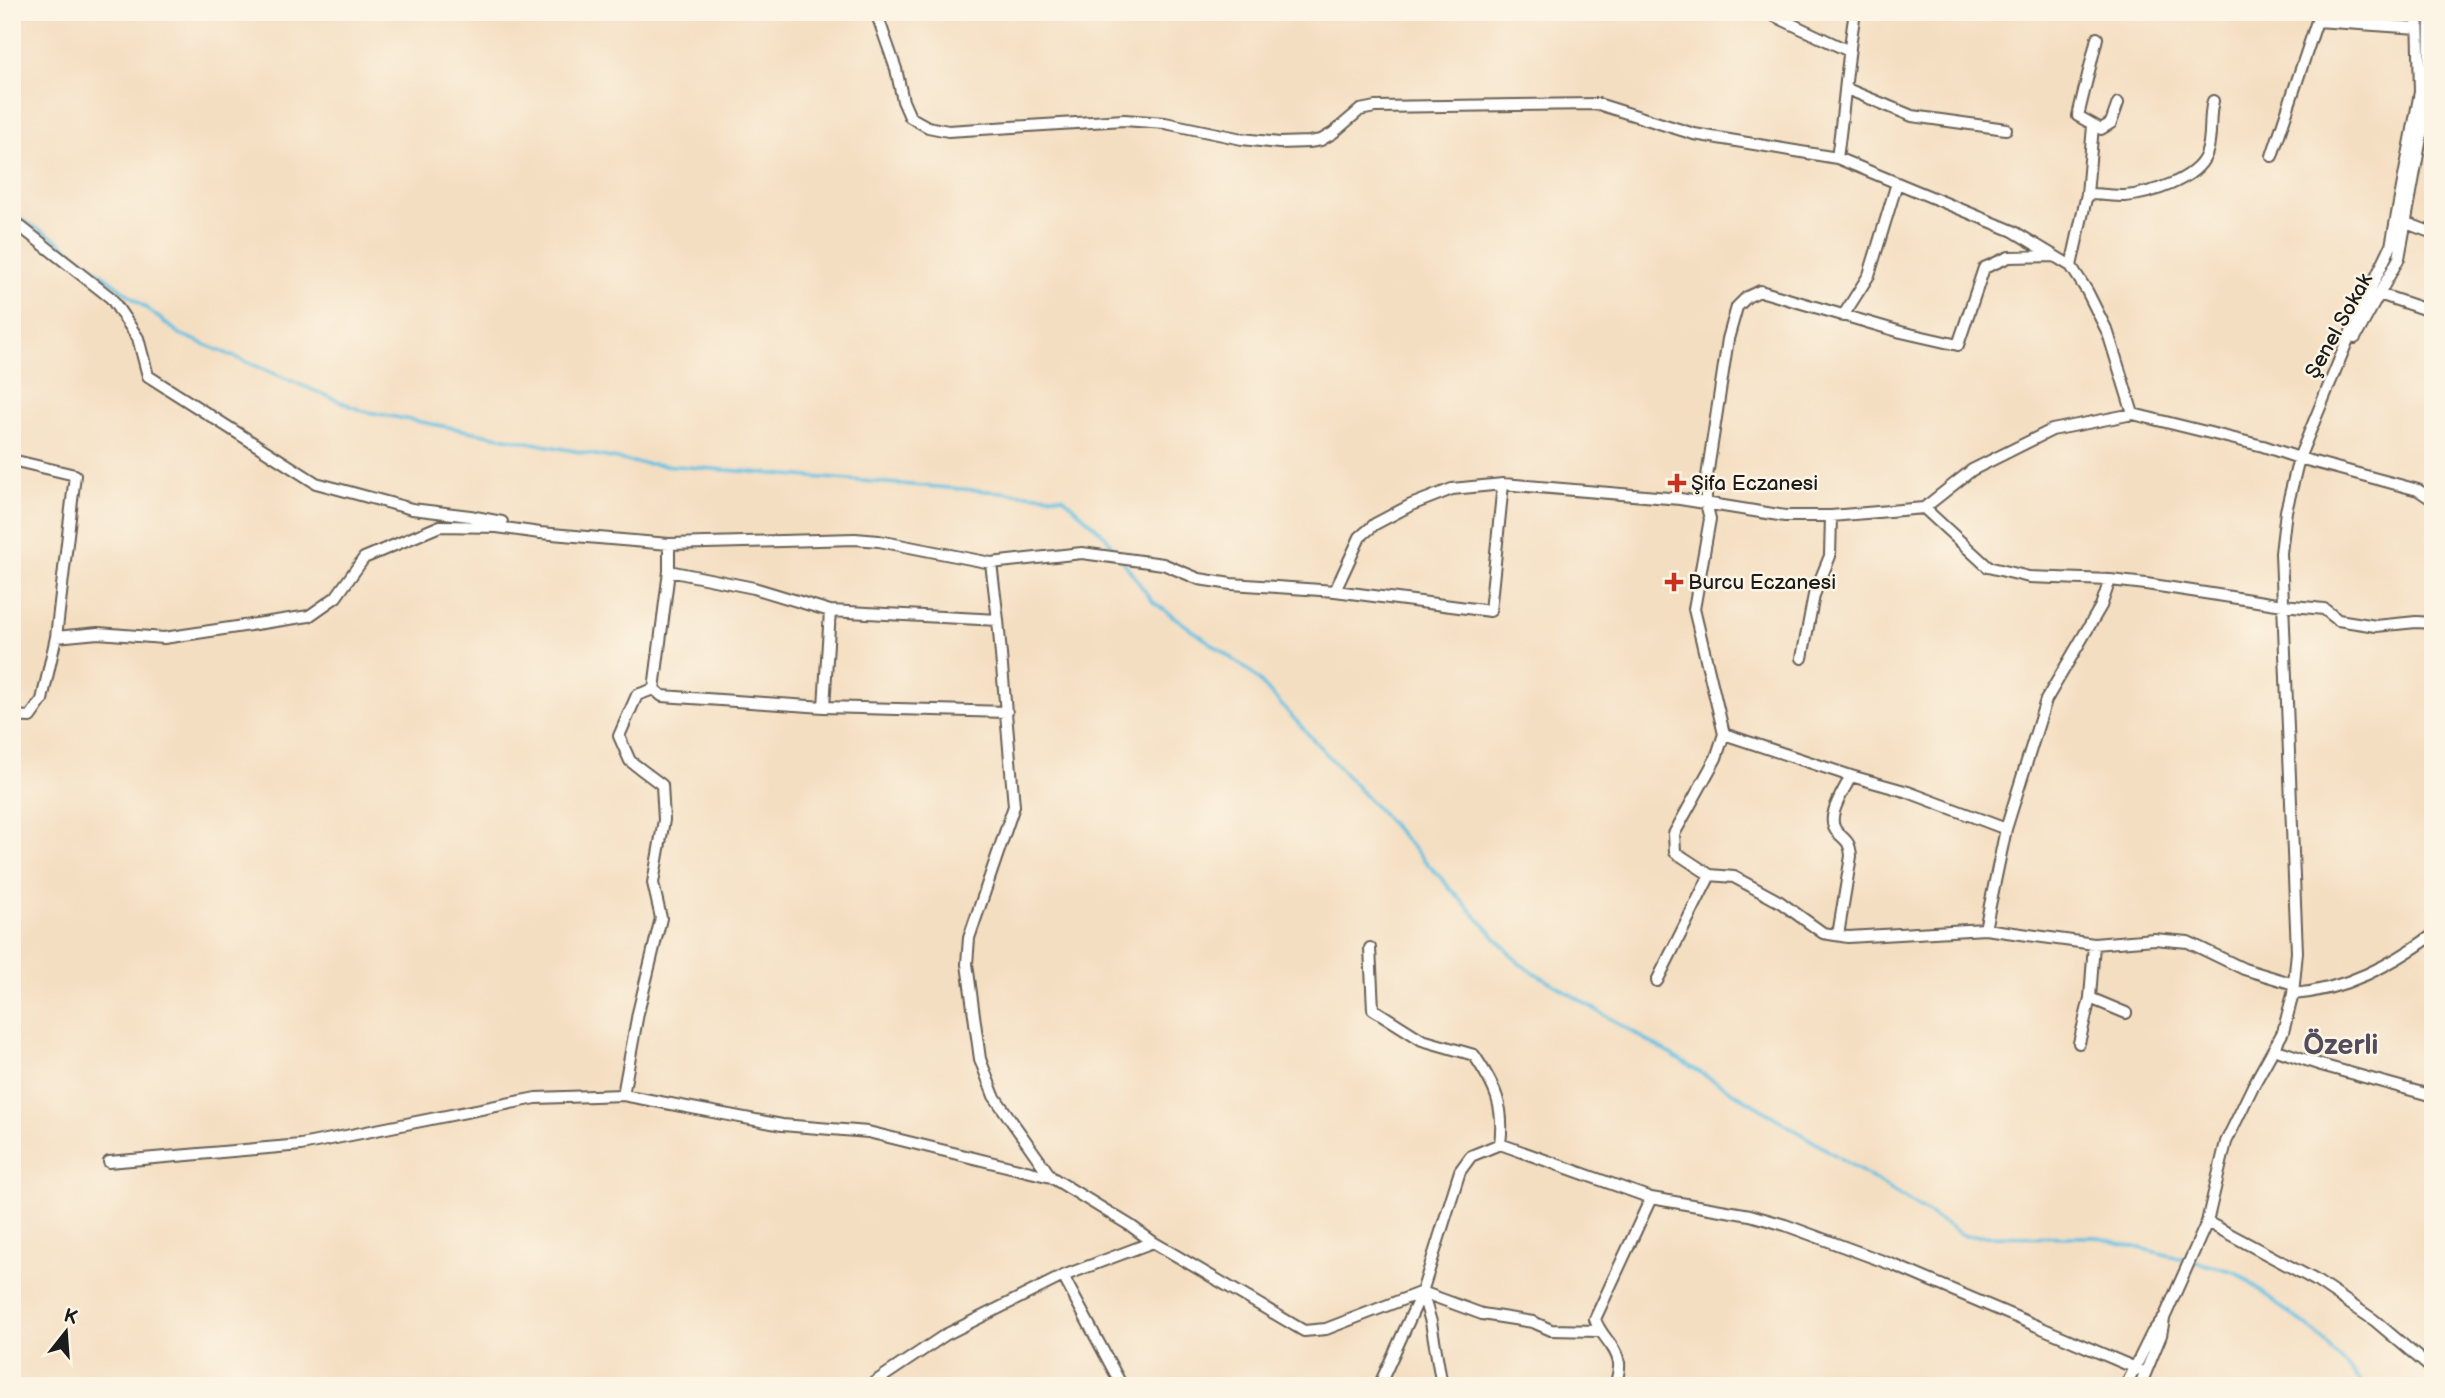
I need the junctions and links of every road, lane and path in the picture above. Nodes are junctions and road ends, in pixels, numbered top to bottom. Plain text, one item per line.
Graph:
1 (876, 12) edge
2 (1766, 12) edge
3 (1855, 12) edge
4 (2431, 13) edge
5 (2416, 17) edge
6 (2097, 38) dead end
7 (1849, 51) junction
8 (1847, 89) junction
9 (2213, 102) dead end
10 (2118, 103) dead end
11 (2429, 118) edge
12 (2093, 126) junction
13 (2006, 129) dead end
14 (2272, 156) dead end
15 (1837, 158) junction
16 (1898, 183) junction
17 (2087, 194) junction
18 (12, 220) edge
19 (2406, 223) junction
20 (2433, 233) edge
21 (2054, 256) junction
22 (2071, 266) junction
23 (2379, 295) junction
24 (2433, 312) edge
25 (1843, 316) junction
26 (2323, 396) junction
27 (2133, 414) junction
28 (2299, 458) junction
29 (12, 460) edge
30 (1503, 484) junction
31 (2433, 500) edge
32 (1706, 503) junction
33 (1924, 508) junction
34 (1831, 516) junction
35 (556, 534) junction
36 (669, 544) junction
37 (991, 563) junction
38 (669, 572) junction
39 (2110, 580) junction
40 (1335, 591) junction
41 (2283, 605) junction
42 (830, 611) junction
43 (999, 620) junction
44 (2433, 623) edge
45 (56, 637) junction
46 (1802, 658) dead end
47 (654, 688) junction
48 (824, 707) junction
49 (1007, 712) junction
50 (12, 716) edge
51 (1724, 734) junction
52 (1851, 776) junction
53 (2006, 829) junction
54 (1710, 875) junction
55 (1986, 929) junction
56 (1838, 935) junction
57 (2433, 935) edge
58 (2094, 944) junction
59 (1370, 947) dead end
60 (1657, 981) dead end
61 (2294, 989) junction
62 (2090, 998) junction
63 (2126, 1013) dead end
64 (2079, 1043) dead end
65 (2274, 1049) junction
66 (623, 1095) junction
67 (2433, 1096) edge
68 (1500, 1144) junction
69 (109, 1162) dead end
70 (1051, 1177) junction
71 (1651, 1198) junction
72 (2207, 1222) junction
73 (1153, 1242) junction
74 (1063, 1276) junction
75 (1422, 1292) junction
76 (1598, 1331) junction
77 (2140, 1370) junction
78 (2433, 1370) edge
79 (2128, 1385) edge
80 (869, 1386) edge
81 (1122, 1386) edge
82 (1379, 1386) edge
83 (1442, 1386) edge
84 (1615, 1386) edge
85 (2140, 1386) edge

1 - 15 street
2 - 7 street
3 - 7 street
4 - 11 street, Şenel Sokak
5 - 14 street
5 - 26 street, Şenel Sokak
6 - 12 street
7 - 8 street
8 - 13 street
8 - 15 street
9 - 17 street
10 - 12 street
11 - 19 street, Şenel Sokak
12 - 17 street
15 - 16 street
16 - 21 street
16 - 25 street
17 - 22 street
18 - 35 street
19 - 20 street
19 - 23 street, Şenel Sokak
21 - 22 street
21 - 25 street
22 - 27 street
23 - 24 street
23 - 26 street, Şenel Sokak
25 - 32 street
26 - 28 street
27 - 28 street
27 - 33 street
28 - 31 street
28 - 41 street
29 - 45 street
30 - 32 street
30 - 40 street
30 - 40 street
32 - 34 street
32 - 51 street
33 - 34 street
33 - 39 street
34 - 46 street
35 - 36 street
35 - 45 street
36 - 37 street
36 - 38 street
37 - 40 street
37 - 43 street
38 - 42 street
38 - 47 street
39 - 41 street
39 - 53 street
41 - 44 street
41 - 61 street
42 - 43 street
42 - 48 street
43 - 49 street
45 - 50 street
47 - 48 street
47 - 66 street
48 - 49 street
49 - 70 street
51 - 52 street
51 - 54 street
52 - 53 street
52 - 56 street
53 - 55 street
54 - 56 street
54 - 60 street
55 - 56 street
55 - 58 street
57 - 61 street
58 - 61 street
58 - 62 street
59 - 68 street
61 - 65 street
62 - 63 street
62 - 64 street
65 - 67 street
65 - 72 street
66 - 69 street
66 - 70 street
68 - 71 street
68 - 75 street
70 - 73 street
71 - 76 street
71 - 77 street
72 - 77 street
72 - 78 street
73 - 74 street
73 - 75 street
74 - 80 street
74 - 81 street
75 - 76 street
75 - 82 street
75 - 83 street
76 - 84 street
77 - 79 street
77 - 85 street

